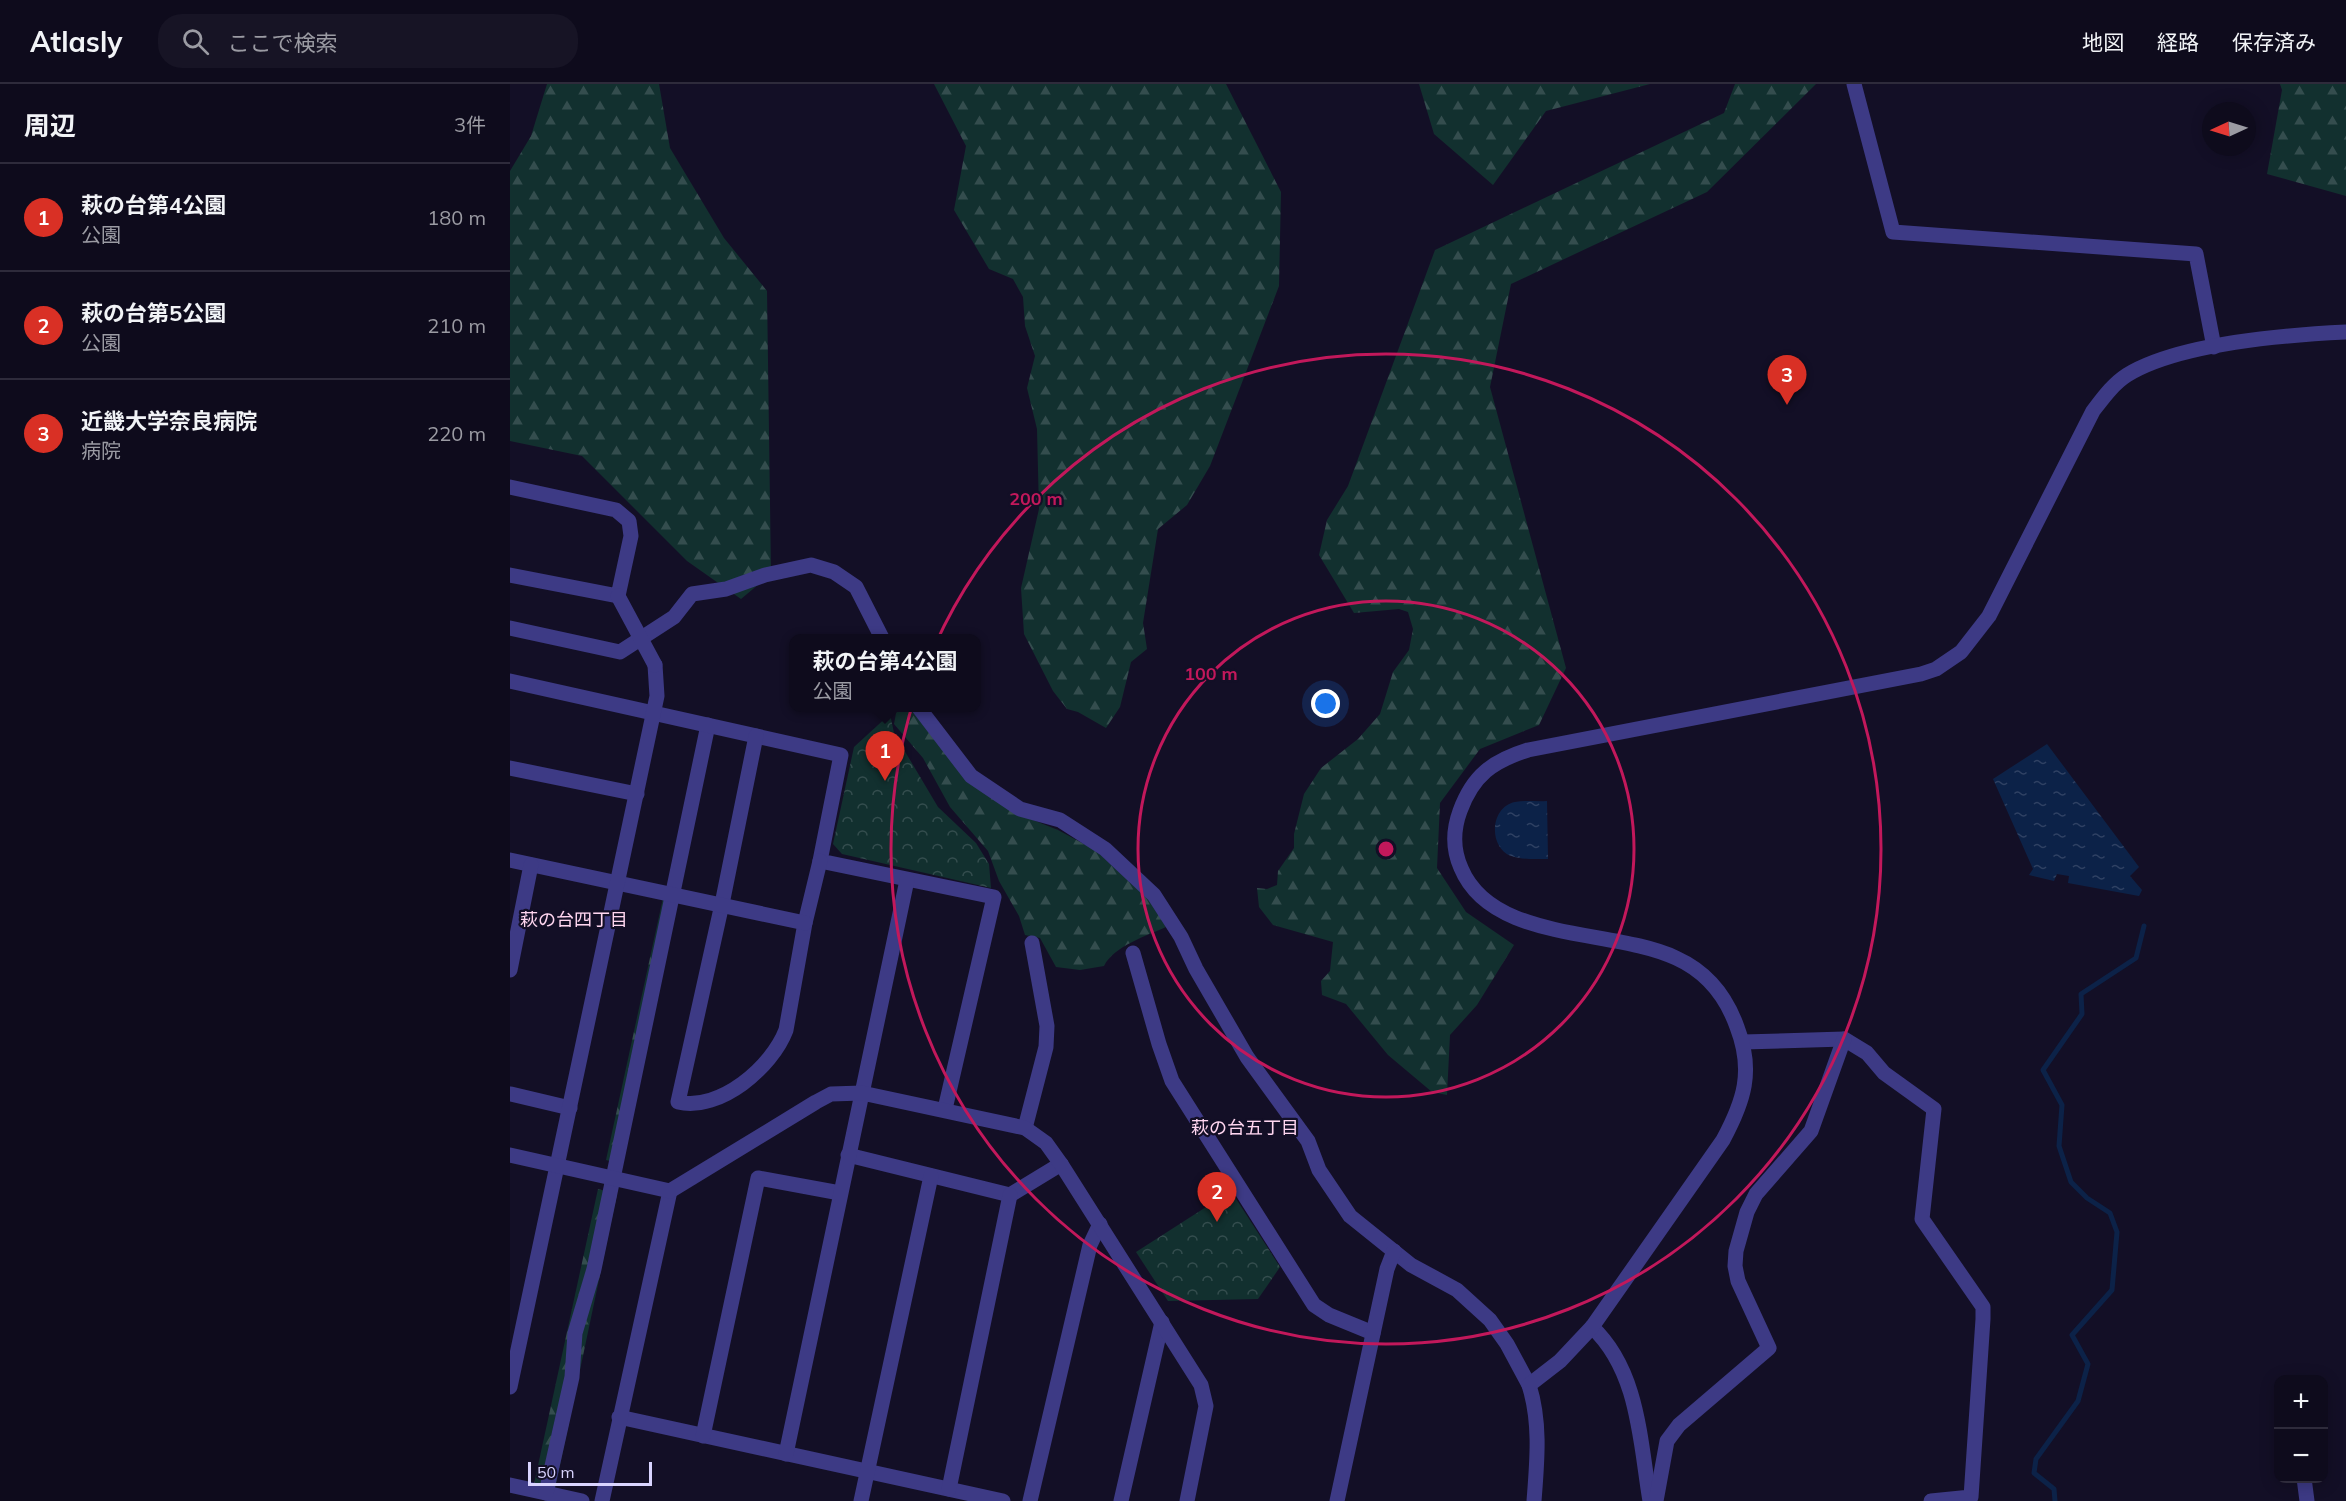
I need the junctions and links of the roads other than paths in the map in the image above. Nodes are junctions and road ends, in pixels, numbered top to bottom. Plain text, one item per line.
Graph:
1 (1854, 84) edge
2 (2346, 332) edge
3 (2214, 347) junction
4 (510, 487) edge
5 (510, 575) edge
6 (618, 596) junction
7 (510, 628) edge
8 (880, 634) edge
9 (510, 681) edge
10 (654, 712) junction
11 (922, 712) edge
12 (708, 725) junction
13 (756, 736) junction
14 (510, 768) edge
15 (637, 794) junction
16 (510, 860) edge
17 (820, 861) junction
18 (531, 865) junction
19 (907, 880) junction
20 (619, 882) junction
21 (674, 894) junction
22 (723, 904) junction
23 (805, 923) junction
24 (1032, 943) dead end
25 (1133, 952) dead end
26 (510, 970) edge
27 (1844, 1039) junction
28 (1743, 1042) junction
29 (862, 1093) junction
30 (511, 1094) edge
31 (570, 1108) junction
32 (945, 1108) junction
33 (1025, 1128) junction
34 (510, 1155) edge
35 (848, 1155) junction
36 (1061, 1164) junction
37 (559, 1165) junction
38 (931, 1176) junction
39 (613, 1178) junction
40 (670, 1191) junction
41 (840, 1193) junction
42 (1011, 1195) junction
43 (1100, 1224) junction
44 (1394, 1251) junction
45 (1162, 1322) junction
46 (1592, 1327) junction
47 (1373, 1333) junction
48 (1529, 1385) junction
49 (510, 1387) edge
50 (618, 1417) junction
51 (703, 1436) junction
52 (786, 1454) junction
53 (867, 1471) junction
54 (2305, 1483) edge
55 (510, 1485) edge
56 (949, 1489) junction
57 (546, 1493) junction
58 (582, 1501) edge
59 (602, 1501) edge
60 (861, 1501) edge
61 (1004, 1501) edge
62 (1030, 1501) edge
63 (1120, 1501) edge
64 (1187, 1501) edge
65 (1336, 1501) edge
66 (1533, 1501) edge
67 (1650, 1501) edge
68 (1656, 1501) edge
69 (1931, 1501) edge
70 (2307, 1501) edge

1 - 3 street
2 - 3 street
3 - 28 street
4 - 6 street
5 - 6 street
6 - 10 street, bridge
7 - 8 street
9 - 10 street
10 - 12 street
10 - 15 street
11 - 44 street
12 - 13 street
12 - 21 street
13 - 17 street
13 - 22 street
14 - 15 street
15 - 20 street
16 - 18 street
17 - 19 street
17 - 23 street
18 - 20 street
18 - 26 street
19 - 29 street
19 - 32 street
20 - 21 street
20 - 31 street
21 - 22 street
21 - 39 street
22 - 23 street
22 - 23 street
24 - 33 street
25 - 47 street
27 - 28 street
27 - 68 street
27 - 69 street
28 - 46 street
29 - 32 street
29 - 35 street
29 - 40 street
30 - 31 street
31 - 37 street
32 - 33 street
33 - 36 street
34 - 37 street
35 - 38 street
35 - 41 street
36 - 42 street
36 - 43 street
37 - 39 street
37 - 49 street
38 - 42 street
38 - 53 street
39 - 40 street
39 - 57 street
40 - 50 street
41 - 51 street
41 - 52 street
42 - 56 street
43 - 45 street
43 - 62 street
44 - 47 street
44 - 48 street
45 - 63 street
45 - 64 street
46 - 48 street
46 - 67 street
47 - 65 street
48 - 66 street
50 - 51 street
50 - 59 street
51 - 52 street
52 - 53 street
53 - 56 street
53 - 60 street
54 - 70 street
55 - 57 street
56 - 61 street
57 - 58 street

